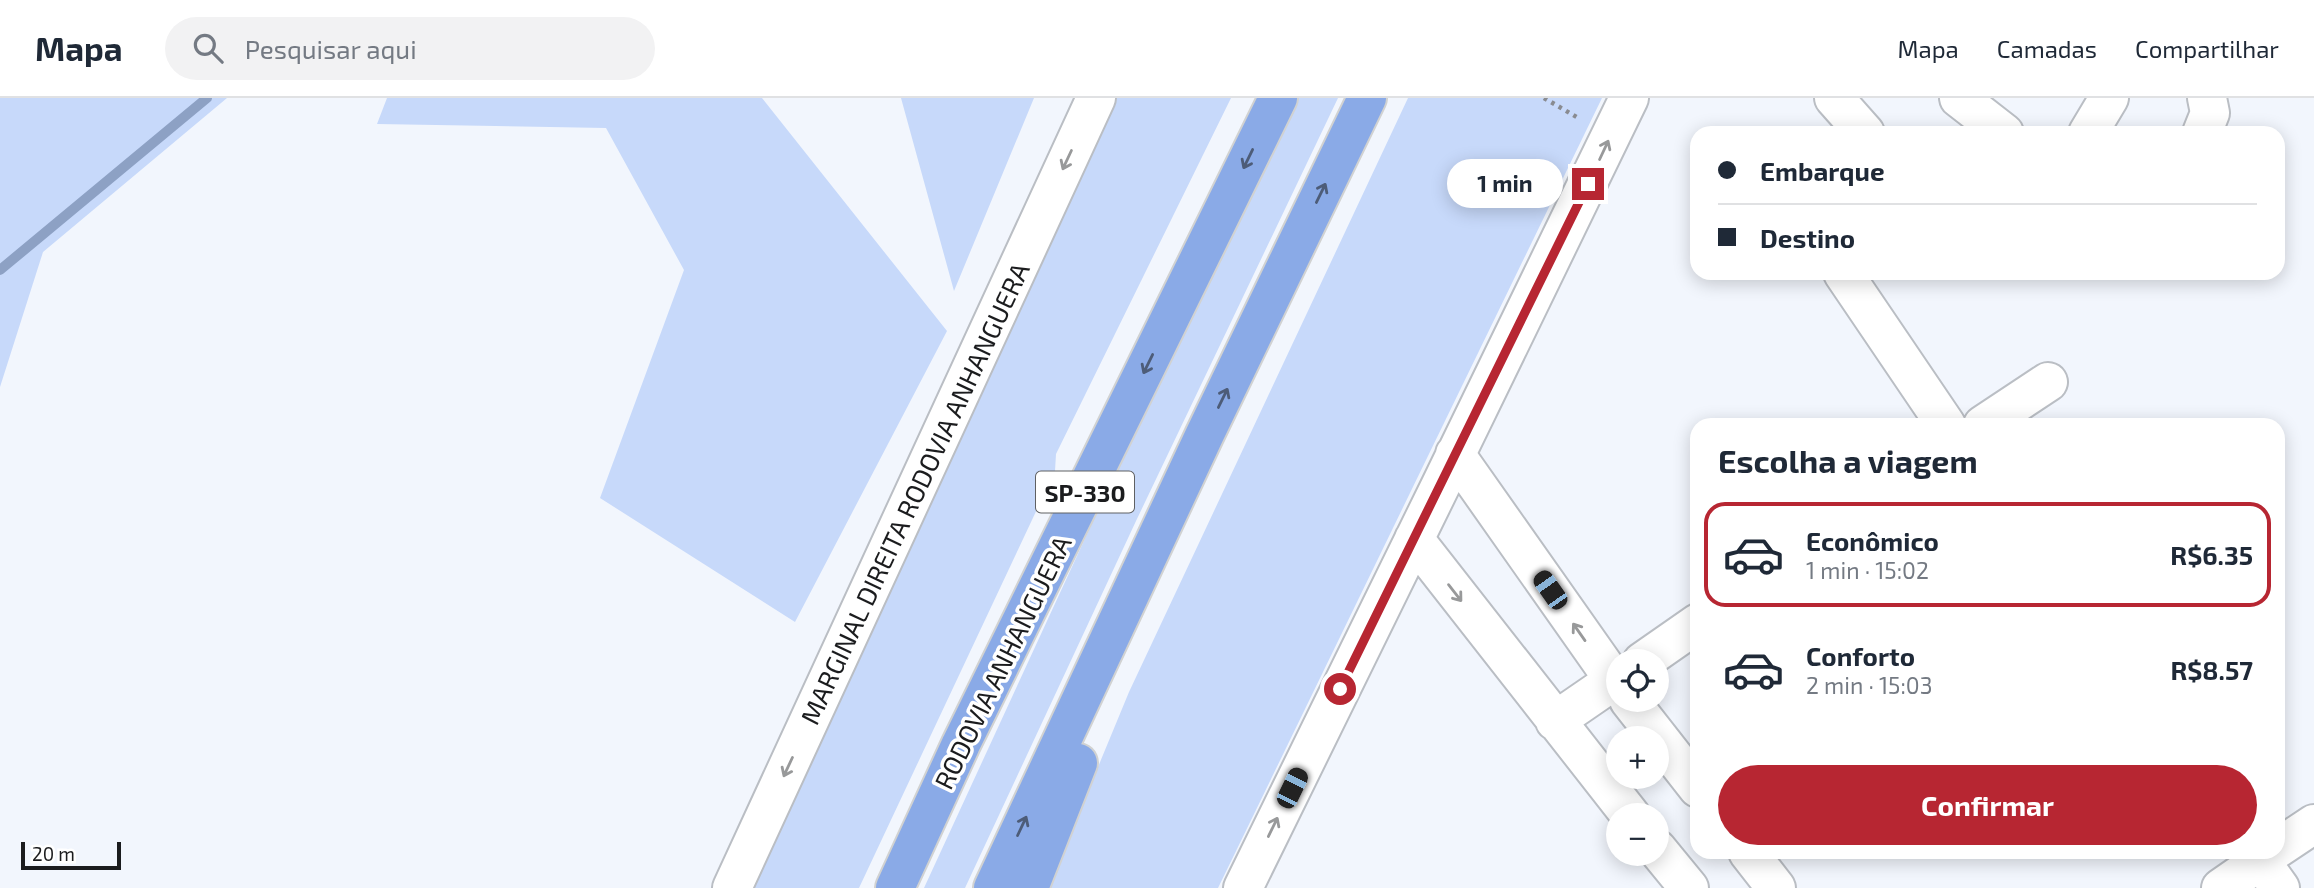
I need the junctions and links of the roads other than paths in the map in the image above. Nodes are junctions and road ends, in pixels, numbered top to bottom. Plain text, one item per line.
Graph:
1 (1096, 98) edge
2 (1278, 98) edge
3 (1367, 98) edge
4 (1629, 98) edge
5 (1834, 98) edge
6 (1959, 98) edge
7 (2109, 98) edge
8 (2207, 98) edge
9 (1859, 126) edge
10 (1995, 126) edge
11 (2092, 126) edge
12 (2205, 126) edge
13 (1848, 280) edge
14 (2048, 382) dead end
15 (1941, 418) edge
16 (1994, 418) edge
17 (1205, 436) junction
18 (1455, 454) junction
19 (1414, 539) junction
20 (1690, 629) edge
21 (1665, 649) edge
22 (1606, 657) edge
23 (1606, 691) edge
24 (1645, 712) edge
25 (1555, 721) junction
26 (961, 744) junction
27 (1690, 776) edge
28 (1621, 803) edge
29 (2314, 824) edge
30 (2285, 847) edge
31 (1753, 859) edge
32 (2269, 860) edge
33 (1669, 864) edge
34 (732, 888) edge
35 (882, 888) edge
36 (895, 888) edge
37 (993, 888) edge
38 (1029, 888) edge
39 (1243, 888) edge
40 (1689, 888) edge
41 (1776, 888) edge
42 (2221, 888) edge

1 -> 34 street, MARGINAL DIREITA RODOVIA ANHANGUERA
2 -> 26 highway, RODOVIA ANHANGUERA / SP-330
17 -> 3 highway, SP-330
18 -> 4 street
5 - 9 street
6 - 10 street
7 - 11 street
8 - 12 street
13 - 15 street
14 - 16 street
37 -> 17 highway, SP-330
17 - 38 highway
18 - 19 street
22 -> 18 street
19 -> 25 street
39 -> 19 street
20 - 21 street
23 - 25 street
24 - 27 street
25 - 28 street
26 - 35 highway
26 - 36 highway, RODOVIA ANHANGUERA / SP-330
29 - 30 street
31 - 41 street
32 - 42 street
33 - 40 street

